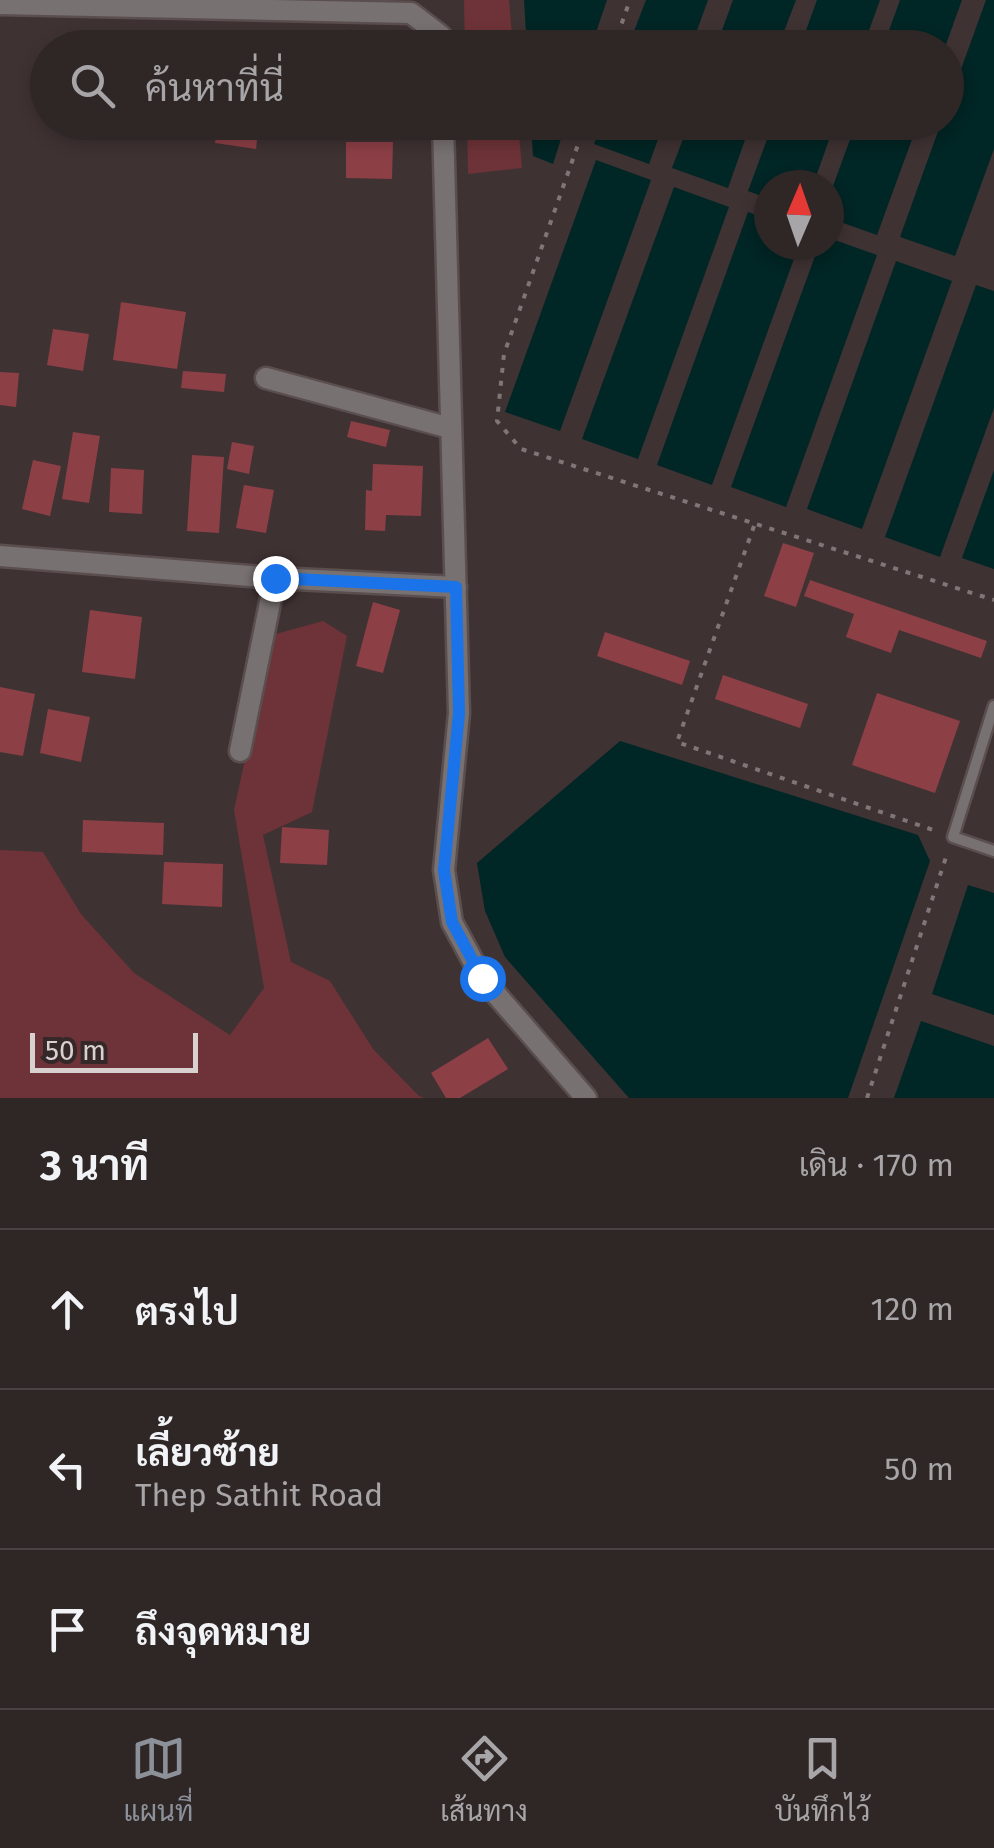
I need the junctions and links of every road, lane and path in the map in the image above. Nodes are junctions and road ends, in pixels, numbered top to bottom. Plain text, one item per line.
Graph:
1 (630, 0) edge
2 (4, 3) edge
3 (433, 30) edge
4 (619, 30) edge
5 (443, 140) edge
6 (580, 140) edge
7 (266, 378) dead end
8 (450, 428) junction
9 (755, 524) junction
10 (0, 556) edge
11 (275, 578) junction
12 (456, 587) junction
13 (994, 600) edge
14 (994, 706) edge
15 (240, 751) dead end
16 (953, 837) junction
17 (994, 851) edge
18 (586, 1098) edge
19 (867, 1098) edge

1 - 4 path
2 - 3 street
5 - 8 street
6 - 9 path
7 - 8 street
8 - 12 street
9 - 13 path
9 - 16 path
10 - 11 street
11 - 12 street
11 - 15 street
12 - 18 street
14 - 16 lane
16 - 17 lane
16 - 19 path

